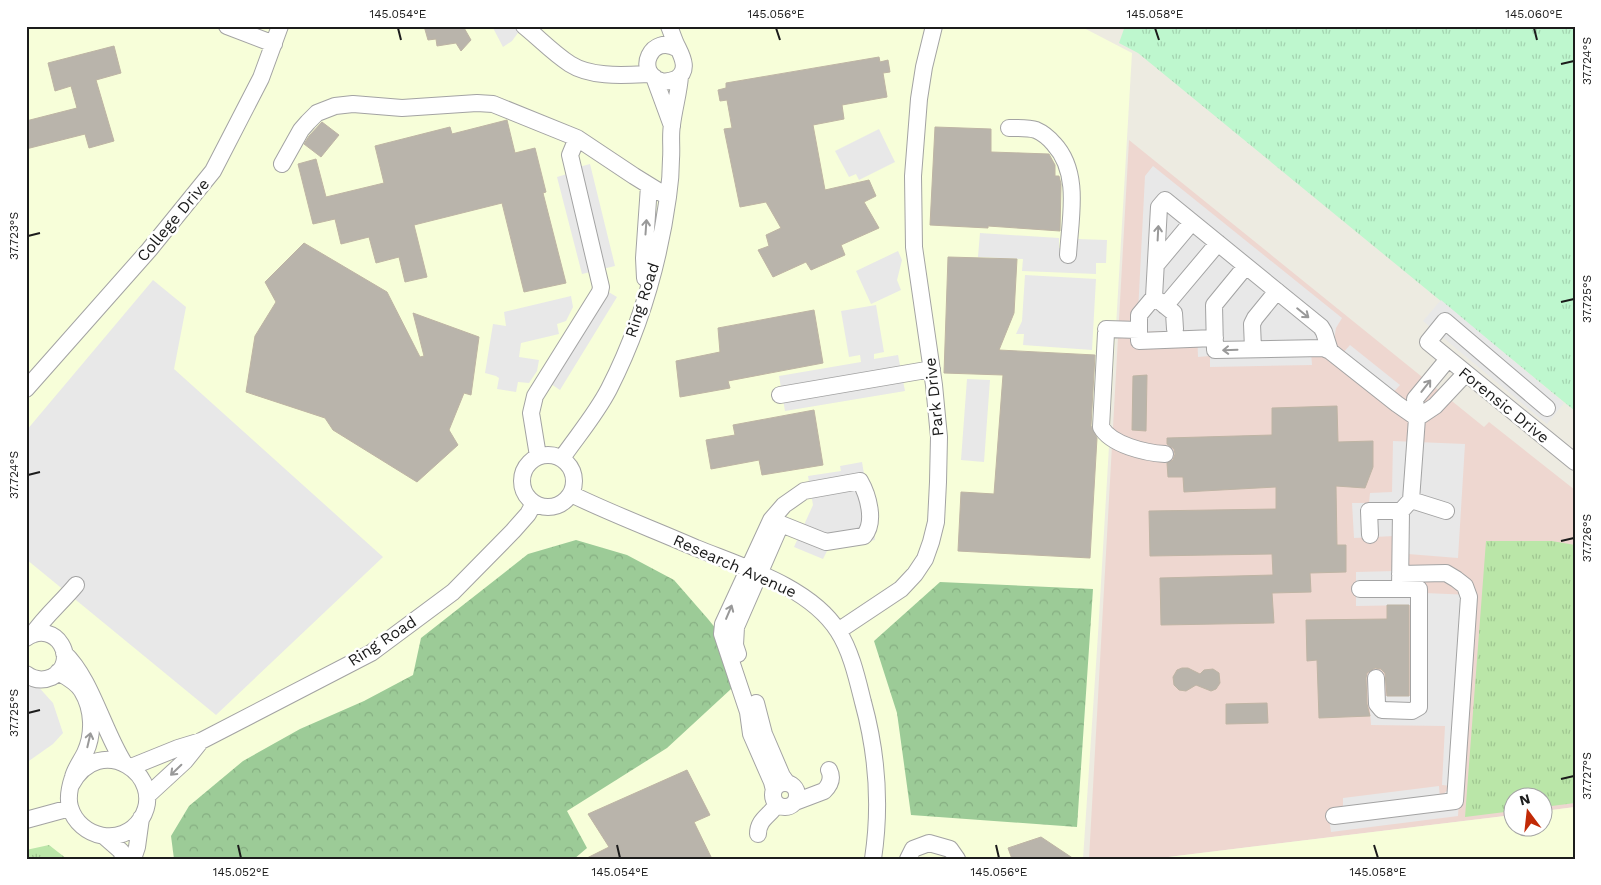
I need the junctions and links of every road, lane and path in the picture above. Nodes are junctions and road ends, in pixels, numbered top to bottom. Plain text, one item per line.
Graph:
1 (227, 26) edge
2 (280, 26) edge
3 (524, 26) edge
4 (659, 26) edge
5 (670, 26) edge
6 (934, 26) edge
7 (538, 32) edge
8 (274, 44) junction
9 (678, 49) junction
10 (653, 51) junction
11 (608, 73) junction
12 (653, 76) junction
13 (680, 76) junction
14 (672, 126) junction
15 (1009, 128) dead end
16 (577, 138) junction
17 (282, 164) dead end
18 (649, 186) junction
19 (668, 197) junction
20 (1192, 222) junction
21 (1218, 243) junction
22 (1068, 255) dead end
23 (1156, 265) junction
24 (1246, 266) junction
25 (1277, 291) junction
26 (646, 293) junction
27 (1160, 302) junction
28 (1175, 329) dead end
29 (1139, 330) junction
30 (1215, 338) junction
31 (1253, 349) junction
32 (1330, 351) junction
33 (1448, 359) junction
34 (932, 369) junction
35 (1466, 373) junction
36 (26, 389) edge
37 (780, 395) dead end
38 (1547, 408) dead end
39 (1417, 418) junction
40 (1165, 454) dead end
41 (538, 456) junction
42 (562, 458) junction
43 (1575, 462) edge
44 (571, 494) junction
45 (534, 503) junction
46 (1406, 505) junction
47 (1446, 511) dead end
48 (776, 522) junction
49 (1370, 535) dead end
50 (754, 572) junction
51 (1400, 582) junction
52 (76, 584) dead end
53 (1360, 589) dead end
54 (62, 602) junction
55 (838, 631) junction
56 (50, 635) junction
57 (29, 636) edge
58 (64, 653) junction
59 (58, 672) junction
60 (26, 674) edge
61 (1376, 678) dead end
62 (202, 741) junction
63 (128, 765) junction
64 (829, 770) dead end
65 (72, 785) junction
66 (779, 792) junction
67 (147, 796) junction
68 (70, 808) junction
69 (1334, 816) dead end
70 (141, 818) junction
71 (26, 820) edge
72 (758, 834) dead end
73 (106, 837) junction
74 (124, 859) edge
75 (133, 859) edge
76 (873, 859) edge
77 (908, 859) edge
78 (957, 859) edge

1 - 8 street
2 - 8 street, College Drive
3 - 7 street
4 - 10 street
5 - 9 street
6 - 34 street, Park Drive
7 - 11 street
8 - 36 street, College Drive
9 - 10 street
9 - 13 street
10 - 11 street
10 - 12 street
11 - 12 street
12 - 13 street
12 - 14 street, Ring Road
13 - 14 street, Ring Road
14 - 19 street, Ring Road
15 - 22 street
16 - 17 street
16 - 18 street
16 - 41 street
18 - 19 street
26 -> 18 street
19 - 26 street, Ring Road
20 - 21 street
20 - 23 street
23 -> 20 street
21 - 24 street
21 - 27 street
23 - 27 street
24 - 25 street
24 - 30 street
25 - 31 street
25 -> 32 street
26 - 42 street, Ring Road
27 - 28 street
27 - 29 street
29 - 30 street
29 - 40 street
31 -> 30 street
31 - 32 street
32 - 39 street
33 - 35 street, Forensic Drive
33 - 38 street, Forensic Drive
39 -> 33 street
34 - 37 street
34 - 55 street, Park Drive
35 - 39 street
35 - 43 street, Forensic Drive
39 - 46 street
41 - 42 street
41 - 45 street
42 - 44 street
44 - 45 street
44 - 50 street, Research Avenue
45 - 62 street, Ring Road
46 - 47 street
46 - 49 street
46 - 51 street
48 - 48 street
48 - 50 street
50 - 55 street, Research Avenue
50 - 66 street
51 - 53 street
51 - 61 street
51 - 69 street
52 - 54 street
54 - 56 street
54 - 57 street
55 - 76 street, Research Avenue
56 - 57 street
56 - 58 street
58 - 59 street
58 - 63 street
59 - 60 street
65 -> 59 street
62 - 63 street, Ring Road
62 -> 67 street, Ring Road
63 - 65 street
63 - 67 street
64 - 66 street
65 - 68 street
66 - 72 street
67 - 70 street
68 - 71 street
68 - 73 street
70 - 73 street
70 - 75 street
73 - 74 street
77 - 78 street

